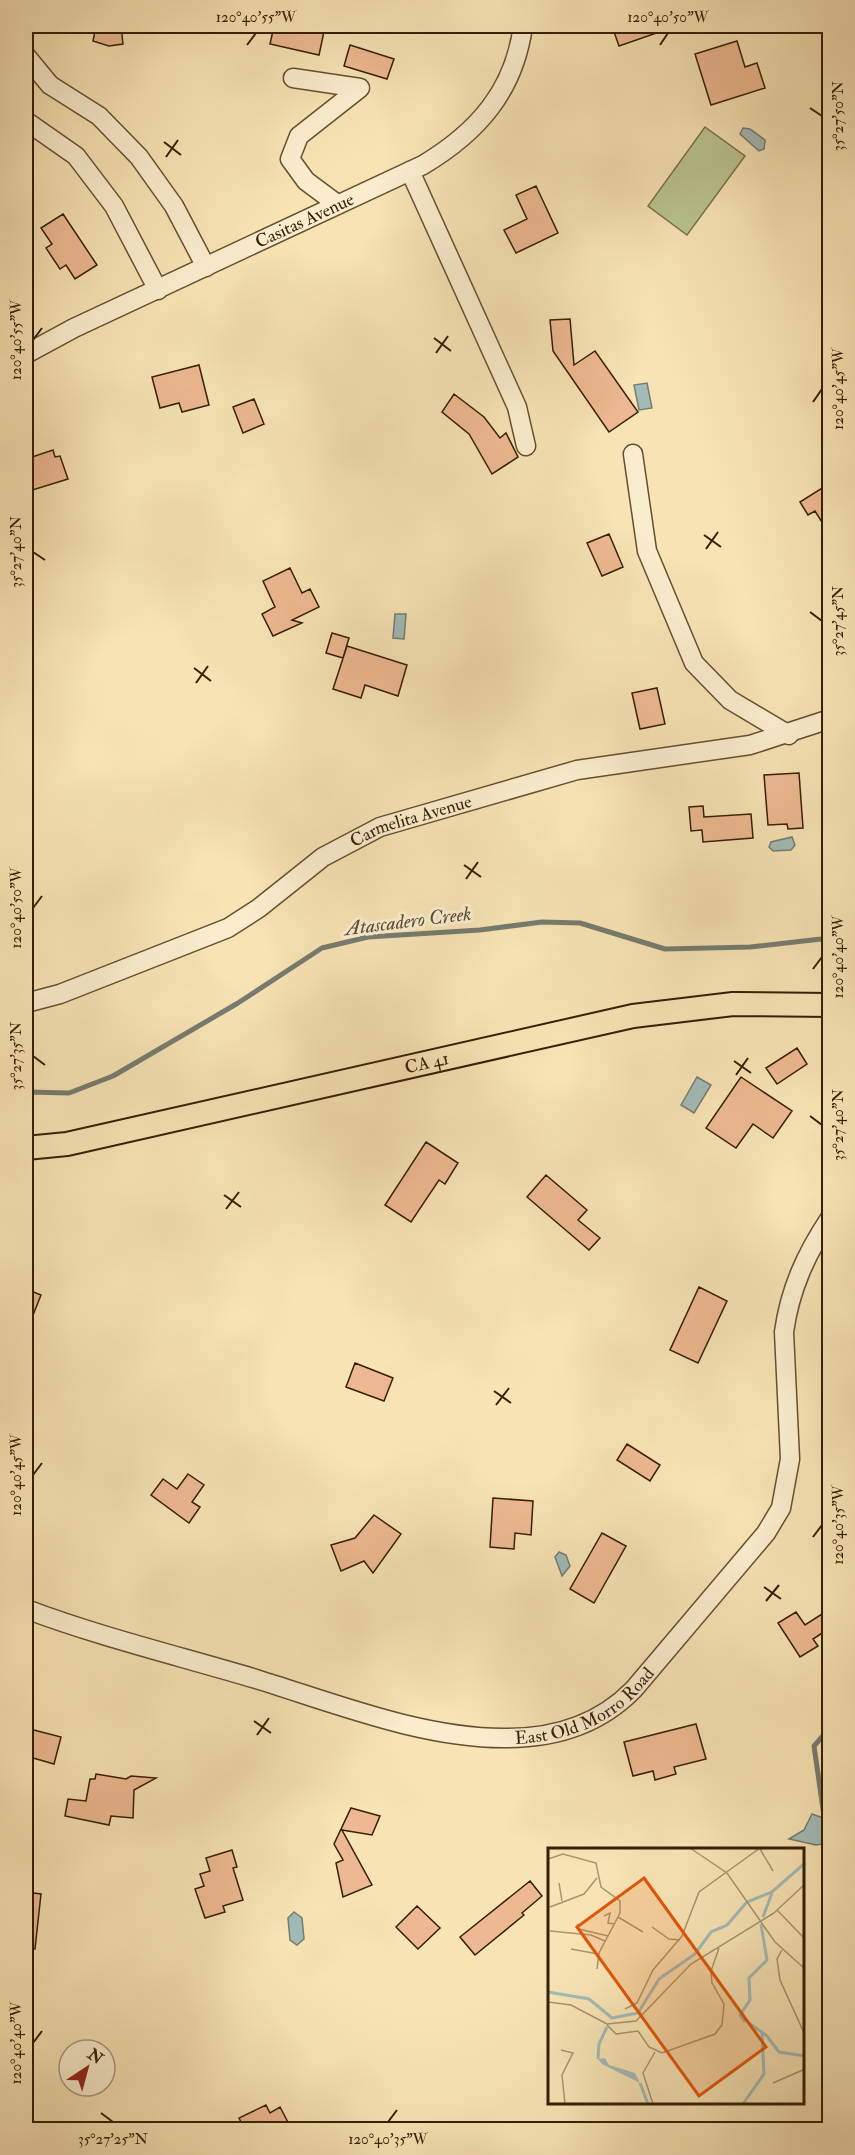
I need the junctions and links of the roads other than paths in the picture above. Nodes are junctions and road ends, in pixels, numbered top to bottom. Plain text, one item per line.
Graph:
1 (523, 26) edge
2 (26, 56) edge
3 (294, 78) dead end
4 (26, 121) edge
5 (410, 171) junction
6 (337, 204) junction
7 (206, 267) junction
8 (158, 290) junction
9 (26, 354) edge
10 (526, 446) dead end
11 (633, 454) dead end
12 (830, 719) edge
13 (789, 735) junction
14 (26, 1003) edge
15 (830, 1005) edge
16 (26, 1148) edge
17 (830, 1218) edge
18 (26, 1609) edge

1 - 5 street, Casitas Avenue
2 - 7 street
3 - 6 street
4 - 8 street
5 - 6 street, Casitas Avenue
5 - 10 street
6 - 7 street, Casitas Avenue
7 - 8 street, Casitas Avenue
8 - 9 street, Casitas Avenue
11 - 13 street
12 - 13 street, Carmelita Avenue
13 - 14 street, Carmelita Avenue
15 - 16 main road, CA 41 / CA 41
17 - 18 street, East Old Morro Road

